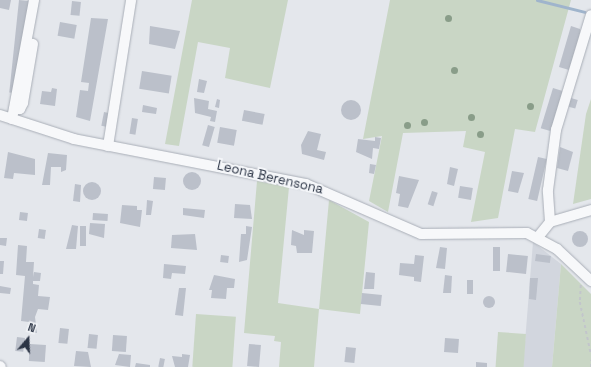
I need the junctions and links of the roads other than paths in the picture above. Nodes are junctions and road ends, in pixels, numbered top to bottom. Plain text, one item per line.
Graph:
1 (131, 0) edge
2 (37, 1) edge
3 (591, 14) edge
4 (0, 115) edge
5 (12, 120) junction
6 (108, 146) junction
7 (591, 210) edge
8 (550, 222) junction
9 (538, 237) junction
10 (586, 282) edge

1 - 6 street
2 - 5 street
3 - 8 street
4 - 5 street, Leona Berensona
5 - 6 street, Leona Berensona
6 - 9 street, Leona Berensona
7 - 8 street
8 - 9 street
9 - 10 street, Leona Berensona

